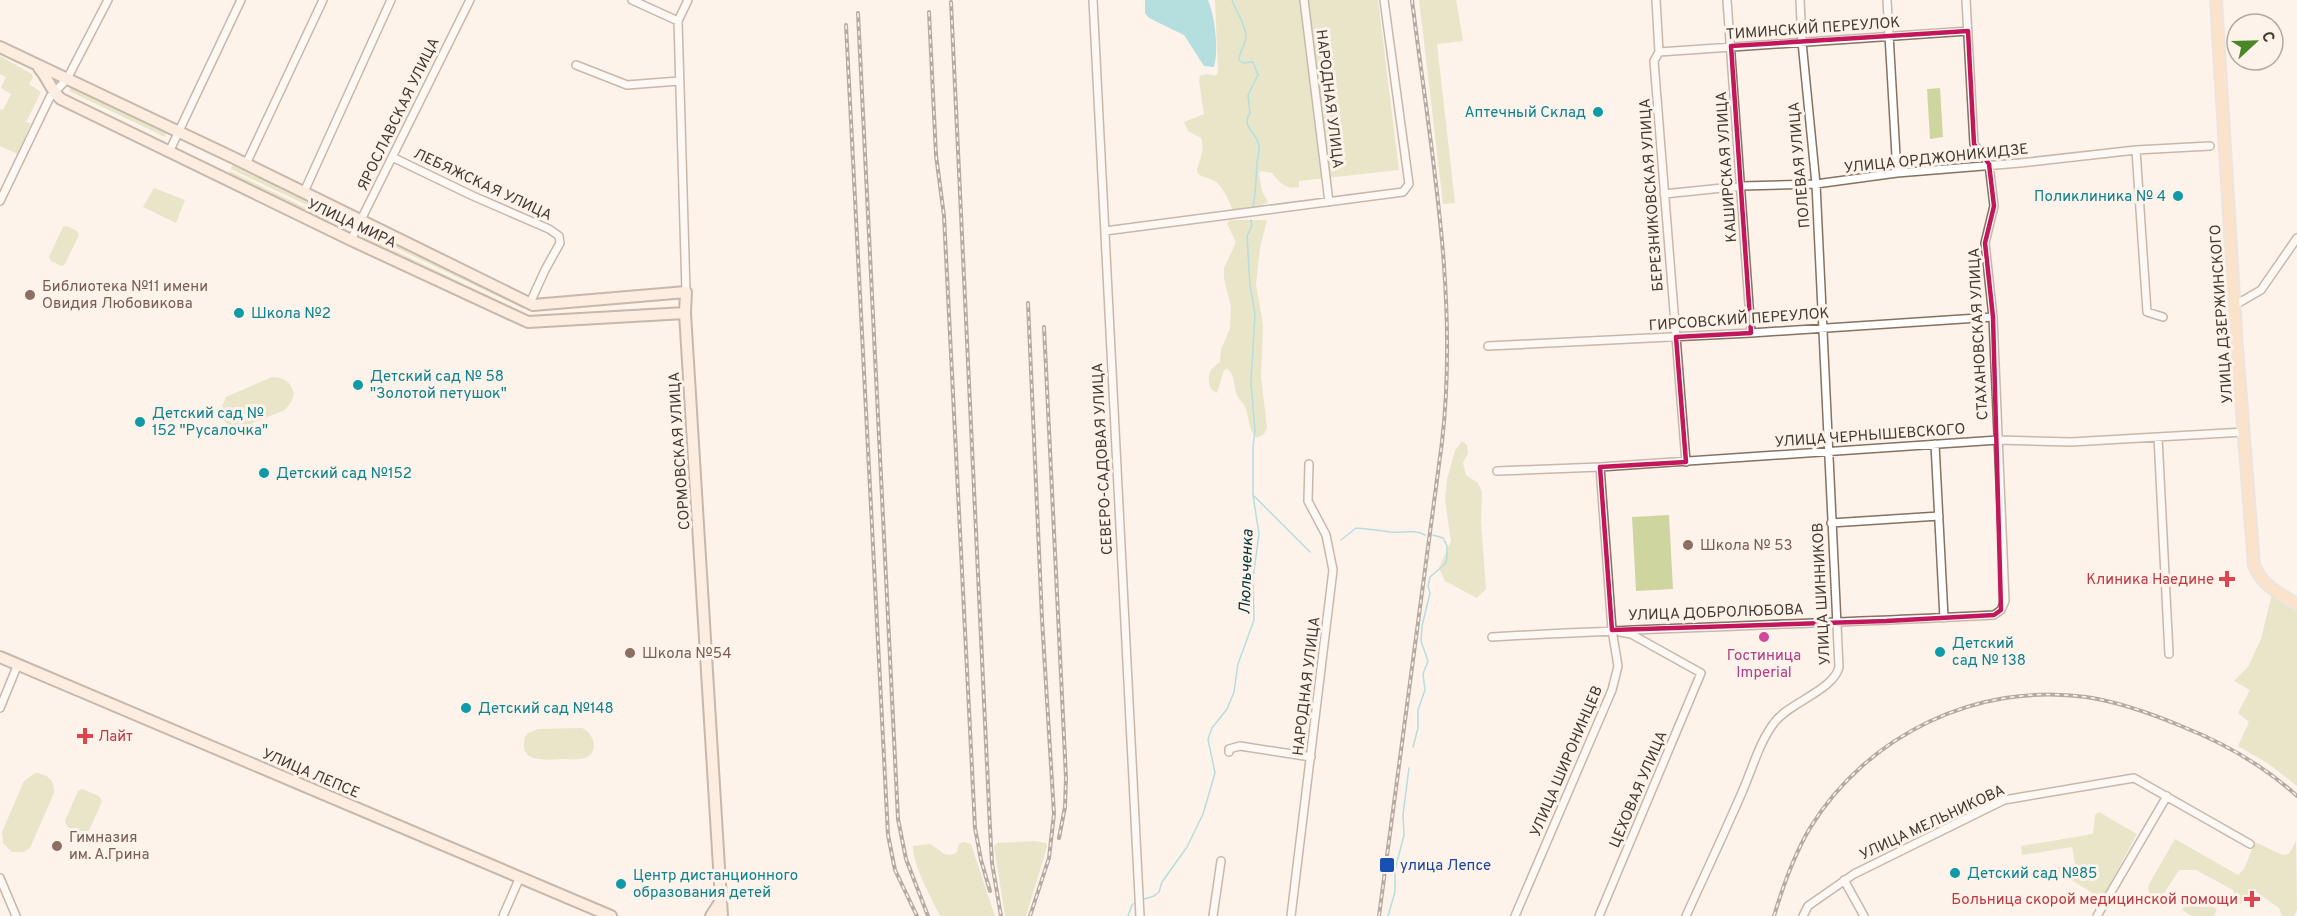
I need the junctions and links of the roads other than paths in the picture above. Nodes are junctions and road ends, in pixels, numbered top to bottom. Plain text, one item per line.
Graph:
1 (108, 0) edge
2 (241, 0) edge
3 (323, 0) edge
4 (391, 0) edge
5 (470, 0) edge
6 (632, 0) edge
7 (688, 0) edge
8 (1093, 0) edge
9 (1304, 0) edge
10 (1384, 0) edge
11 (1656, 0) edge
12 (1727, 0) edge
13 (1800, 0) edge
14 (1887, 0) edge
15 (1966, 0) edge
16 (2216, 0) edge
17 (678, 21) junction
18 (1968, 30) junction
19 (1890, 37) junction
20 (1802, 42) junction
21 (1731, 46) junction
22 (0, 47) edge
23 (1659, 52) junction
24 (576, 65) dead end
25 (37, 66) junction
26 (66, 79) junction
27 (679, 81) junction
28 (53, 92) junction
29 (178, 132) junction
30 (2210, 146) dead end
31 (2136, 150) junction
32 (169, 152) junction
33 (392, 157) junction
34 (246, 164) junction
35 (1989, 164) junction
36 (1898, 173) junction
37 (1816, 184) junction
38 (1742, 186) junction
39 (304, 192) junction
40 (1665, 194) junction
41 (0, 201) edge
42 (1329, 202) junction
43 (360, 220) junction
44 (1105, 231) junction
45 (2297, 238) edge
46 (351, 240) junction
47 (686, 292) junction
48 (530, 303) junction
49 (2235, 305) junction
50 (685, 313) junction
51 (1993, 317) junction
52 (2163, 317) dead end
53 (1824, 327) junction
54 (1751, 333) junction
55 (1676, 337) junction
56 (1488, 346) dead end
57 (2244, 432) junction
58 (2158, 437) junction
59 (1998, 440) junction
60 (1935, 444) junction
61 (1830, 451) junction
62 (1686, 462) junction
63 (1309, 464) dead end
64 (1599, 467) junction
65 (1497, 471) dead end
66 (1940, 516) junction
67 (1831, 524) junction
68 (2005, 602) joint
69 (2297, 604) edge
70 (1944, 618) junction
71 (1838, 621) junction
72 (1612, 630) junction
73 (1492, 637) dead end
74 (2169, 654) dead end
75 (0, 657) edge
76 (18, 664) junction
77 (0, 708) edge
78 (1229, 752) dead end
79 (1311, 757) junction
80 (2167, 796) junction
81 (2250, 844) dead end
82 (1221, 861) dead end
83 (520, 877) junction
84 (0, 878) edge
85 (1844, 880) junction
86 (720, 902) junction
87 (1140, 914) edge
88 (16, 916) edge
89 (503, 916) edge
90 (611, 916) edge
91 (711, 916) edge
92 (716, 916) edge
93 (722, 916) edge
94 (1213, 916) edge
95 (1291, 916) edge
96 (1515, 916) edge
97 (1599, 916) edge
98 (1686, 916) edge
99 (1803, 916) edge
100 (1864, 916) edge
101 (2097, 916) edge

1 - 26 street
2 - 29 street
3 - 34 street
4 - 39 street
5 - 33 street, ЯРОСЛАВСКАЯ УЛИЦА
6 - 17 street
7 - 17 street, СОРМОВСКАЯ УЛИЦА
8 - 44 street, СЕВЕРО-САДОВАЯ УЛИЦА
9 - 42 street, НАРОДНАЯ УЛИЦА
10 - 42 street
11 - 23 street, БЕРЕЗНИКОВСКАЯ УЛИЦА
12 - 21 street, КАШИРСКАЯ УЛИЦА
13 - 20 street, ПОЛЕВАЯ УЛИЦА
14 - 19 street
15 - 18 street, СТАХАНОВСКАЯ УЛИЦА
16 - 49 main road, УЛИЦА ДЗЕРЖИНСКОГО
17 - 27 street, СОРМОВСКАЯ УЛИЦА
18 - 19 street, ТИМИНСКИЙ ПЕРЕУЛОК
18 - 35 street, СТАХАНОВСКАЯ УЛИЦА
19 - 20 street, ТИМИНСКИЙ ПЕРЕУЛОК
19 - 36 street
20 - 21 street, ТИМИНСКИЙ ПЕРЕУЛОК
20 - 37 street, ПОЛЕВАЯ УЛИЦА
21 - 23 street, ТИМИНСКИЙ ПЕРЕУЛОК
21 - 38 street, КАШИРСКАЯ УЛИЦА
22 - 25 street, УЛИЦА МИРА
23 - 40 street, БЕРЕЗНИКОВСКАЯ УЛИЦА
24 - 27 street
25 - 26 street, УЛИЦА МИРА
25 - 28 street, УЛИЦА МИРА
26 - 28 street
26 - 29 street, УЛИЦА МИРА
27 - 47 street, СОРМОВСКАЯ УЛИЦА
28 - 32 street, УЛИЦА МИРА
28 - 41 street
29 - 32 street
29 - 34 street, УЛИЦА МИРА
30 - 31 street, УЛИЦА ОРДЖОНИКИДЗЕ
31 - 35 street, УЛИЦА ОРДЖОНИКИДЗЕ
31 - 52 street
32 - 46 street, УЛИЦА МИРА
33 - 43 street, ЯРОСЛАВСКАЯ УЛИЦА
33 - 48 street, ЛЕБЯЖСКАЯ УЛИЦА
34 - 39 street, УЛИЦА МИРА
35 - 36 street, УЛИЦА ОРДЖОНИКИДЗЕ
35 - 51 street, СТАХАНОВСКАЯ УЛИЦА
36 - 37 street, УЛИЦА ОРДЖОНИКИДЗЕ
37 - 38 street, УЛИЦА ОРДЖОНИКИДЗЕ
37 - 53 street, ПОЛЕВАЯ УЛИЦА
38 - 40 street, УЛИЦА ОРДЖОНИКИДЗЕ
38 - 54 street, КАШИРСКАЯ УЛИЦА
39 - 43 street, УЛИЦА МИРА
40 - 55 street, БЕРЕЗНИКОВСКАЯ УЛИЦА
42 - 44 street
43 - 46 street, ЯРОСЛАВСКАЯ УЛИЦА
43 - 48 street, УЛИЦА МИРА
44 - 87 street, СЕВЕРО-САДОВАЯ УЛИЦА
45 - 49 street
46 - 50 street, УЛИЦА МИРА
47 - 48 street, УЛИЦА МИРА
47 - 50 street, СОРМОВСКАЯ УЛИЦА
49 - 57 main road, УЛИЦА ДЗЕРЖИНСКОГО
50 - 86 street, СОРМОВСКАЯ УЛИЦА
51 - 53 street, ГИРСОВСКИЙ ПЕРЕУЛОК
51 - 59 street, СТАХАНОВСКАЯ УЛИЦА
53 - 54 street, ГИРСОВСКИЙ ПЕРЕУЛОК
53 - 61 street, УЛИЦА ШИННИКОВ
54 - 55 street, ГИРСОВСКИЙ ПЕРЕУЛОК
55 - 56 street, ГИРСОВСКИЙ ПЕРЕУЛОК
55 - 62 street, БЕРЕЗНИКОВСКАЯ УЛИЦА
57 - 58 street, УЛИЦА ЧЕРНЫШЕВСКОГО
57 - 69 main road, УЛИЦА ДЗЕРЖИНСКОГО
58 - 59 street, УЛИЦА ЧЕРНЫШЕВСКОГО
58 - 74 street
59 - 60 street, УЛИЦА ЧЕРНЫШЕВСКОГО
59 - 68 street, СТАХАНОВСКАЯ УЛИЦА
60 - 61 street, УЛИЦА ЧЕРНЫШЕВСКОГО
60 - 66 street
61 - 62 street, УЛИЦА ЧЕРНЫШЕВСКОГО
61 - 67 street, УЛИЦА ШИННИКОВ
62 - 64 street, УЛИЦА ЧЕРНЫШЕВСКОГО
63 - 79 street, НАРОДНАЯ УЛИЦА
64 - 65 street, УЛИЦА ЧЕРНЫШЕВСКОГО
64 - 72 street, УЛИЦА ШИРОНИНЦЕВ
66 - 67 street
66 - 70 street
67 - 71 street, УЛИЦА ШИННИКОВ
68 - 70 street, УЛИЦА ДОБРОЛЮБОВА
70 - 71 street, УЛИЦА ДОБРОЛЮБОВА
71 - 72 street, УЛИЦА ДОБРОЛЮБОВА
71 - 98 street, УЛИЦА ШИННИКОВ
72 - 73 street, УЛИЦА ДОБРОЛЮБОВА
72 - 96 street, УЛИЦА ШИРОНИНЦЕВ
72 - 97 street, ЦЕХОВАЯ УЛИЦА
75 - 76 street, УЛИЦА ЛЕПСЕ
76 - 77 street
76 - 83 street, УЛИЦА ЛЕПСЕ
78 - 79 street
79 - 95 street, НАРОДНАЯ УЛИЦА
80 - 81 street, УЛИЦА МЕЛЬНИКОВА
80 - 85 street, УЛИЦА МЕЛЬНИКОВА
80 - 101 street
82 - 94 street
83 - 89 street
83 - 90 street, УЛИЦА ЛЕПСЕ
84 - 88 street
85 - 99 street, УЛИЦА МЕЛЬНИКОВА
85 - 100 street
86 - 91 street
86 - 92 street, СОРМОВСКАЯ УЛИЦА
86 - 93 street, СОРМОВСКАЯ УЛИЦА

